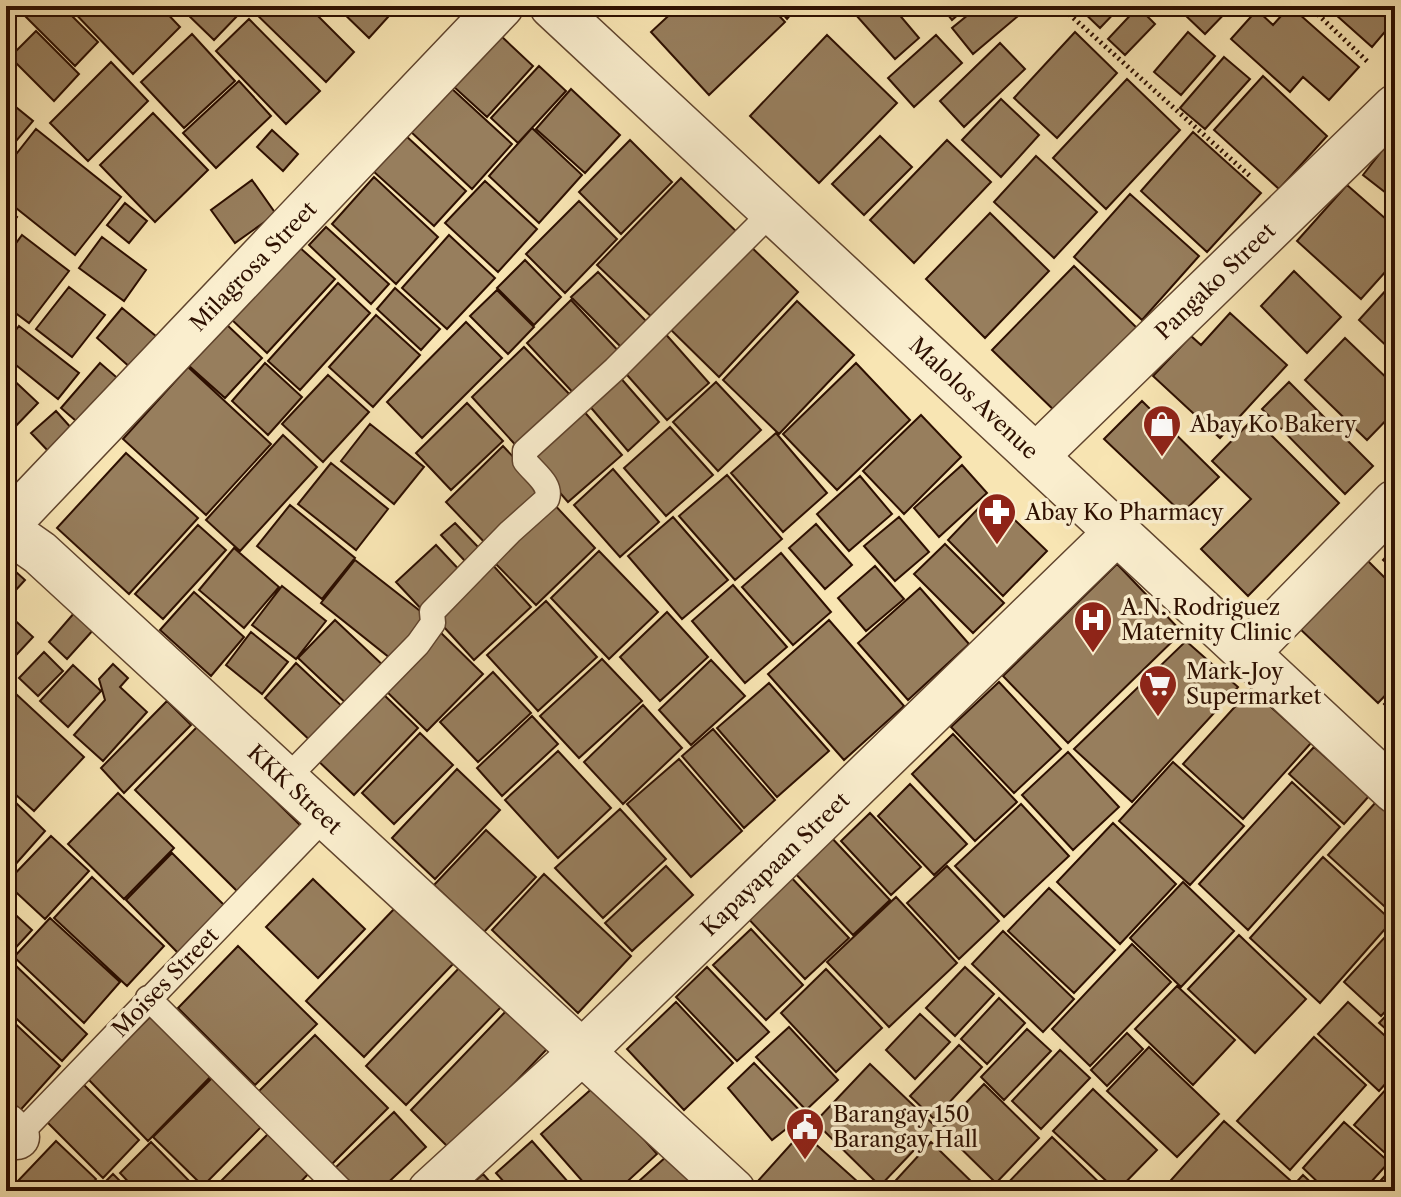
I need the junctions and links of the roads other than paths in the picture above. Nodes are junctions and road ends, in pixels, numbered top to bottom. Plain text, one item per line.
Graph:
1 (501, 6) edge
2 (552, 6) edge
3 (1387, 89) edge
4 (773, 211) junction
5 (1036, 456) junction
6 (1395, 502) edge
7 (6, 528) edge
8 (1117, 532) junction
9 (1247, 653) junction
10 (286, 779) junction
11 (1395, 791) edge
12 (325, 817) junction
13 (148, 998) junction
14 (582, 1052) junction
15 (10, 1137) edge
16 (342, 1191) edge
17 (430, 1191) edge
18 (733, 1191) edge

1 - 7 street, Milagrosa Street
2 - 4 street, Malolos Avenue
3 - 5 street, Pangako Street
4 - 5 street, Malolos Avenue
4 - 10 lane
5 - 8 street, Malolos Avenue
6 - 9 street
7 - 10 street, KKK Street
8 - 9 street, Malolos Avenue
8 - 14 street, Kapayapaan Street
9 - 11 street, Malolos Avenue
10 - 12 street, KKK Street
12 - 13 lane, Moises Street
12 - 14 street, KKK Street
13 - 15 lane, Moises Street
13 - 16 lane
14 - 17 street, Kapayapaan Street
14 - 18 street, KKK Street

